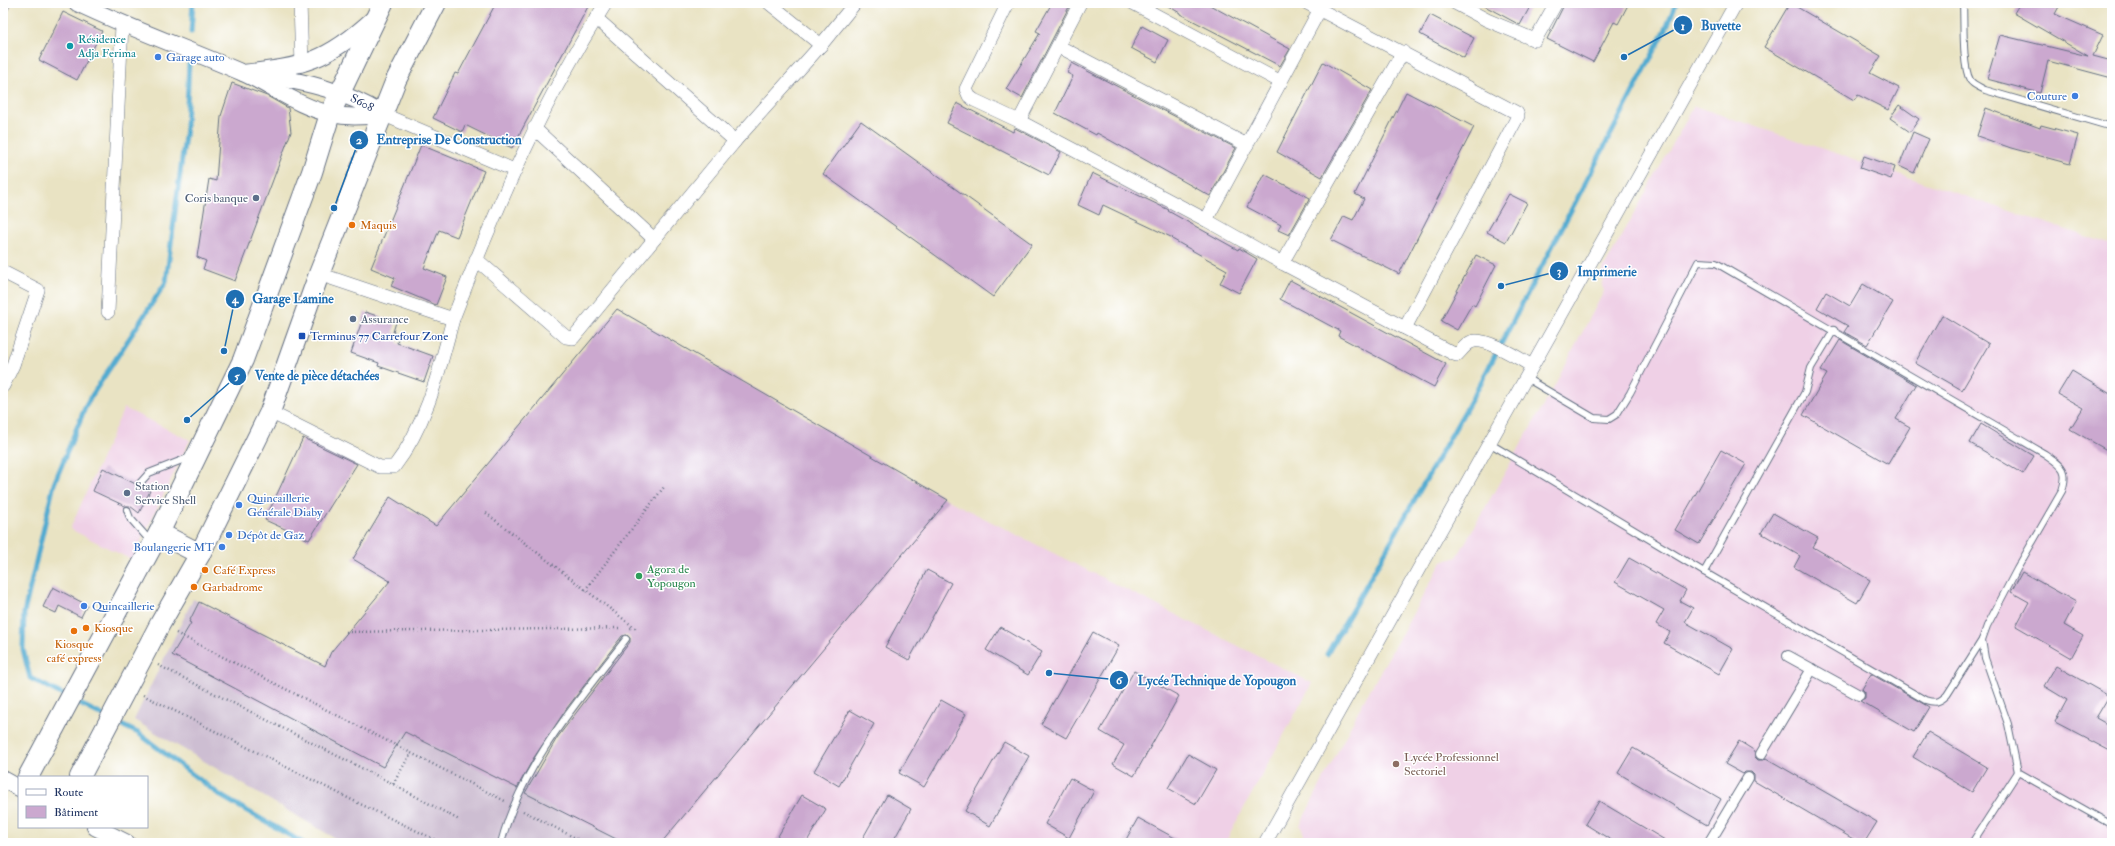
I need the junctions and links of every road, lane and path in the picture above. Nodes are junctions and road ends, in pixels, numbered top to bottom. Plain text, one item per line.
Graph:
1 (76, 3) edge
2 (300, 3) edge
3 (436, 3) edge
4 (606, 3) edge
5 (769, 3) edge
6 (855, 3) edge
7 (1008, 3) edge
8 (1080, 3) edge
9 (1134, 3) edge
10 (1307, 3) edge
11 (1455, 3) edge
12 (1556, 3) edge
13 (1736, 3) edge
14 (1962, 3) edge
15 (1320, 9) junction
16 (379, 10) edge
17 (596, 18) junction
18 (122, 25) junction
19 (822, 46) junction
20 (1058, 46) junction
21 (1403, 52) junction
22 (302, 65) junction
23 (243, 73) junction
24 (1281, 82) junction
25 (340, 92) junction
26 (330, 114) junction
27 (382, 114) junction
28 (1019, 121) junction
29 (2112, 127) edge
30 (534, 128) junction
31 (735, 141) junction
32 (1247, 145) junction
33 (514, 170) junction
34 (1206, 220) junction
35 (654, 239) junction
36 (476, 259) junction
37 (1282, 263) junction
38 (3, 272) edge
39 (320, 274) junction
40 (108, 312) dead end
41 (453, 319) junction
42 (1405, 328) junction
43 (1834, 330) junction
44 (8, 363) edge
45 (1532, 366) junction
46 (1526, 378) junction
47 (3, 386) edge
48 (270, 412) junction
49 (1489, 444) junction
50 (197, 454) junction
51 (140, 483) dead end
52 (664, 487) dead end
53 (127, 510) dead end
54 (486, 513) dead end
55 (156, 539) junction
56 (200, 554) junction
57 (1704, 572) junction
58 (585, 590) junction
59 (160, 624) junction
60 (346, 632) dead end
61 (626, 639) dead end
62 (1982, 640) junction
63 (1788, 656) dead end
64 (143, 657) junction
65 (1812, 669) junction
66 (127, 688) junction
67 (1859, 695) dead end
68 (411, 753) junction
69 (1761, 754) dead end
70 (2018, 772) junction
71 (29, 776) edge
72 (81, 776) edge
73 (1748, 778) dead end
74 (3, 779) edge
75 (3, 784) edge
76 (393, 784) junction
77 (18, 788) edge
78 (18, 789) edge
79 (514, 806) junction
80 (459, 820) dead end
81 (2112, 825) edge
82 (96, 828) edge
83 (116, 841) edge
84 (442, 843) edge
85 (501, 843) edge
86 (585, 843) edge
87 (1265, 843) edge
88 (1709, 843) edge
89 (1972, 843) edge

1 - 18 street, S608
2 - 22 street
3 - 27 main road
4 - 17 street
5 - 19 street
6 - 19 street
7 - 28 street
8 - 20 street
9 - 24 street
10 - 15 street
11 - 12 street
13 - 45 street
14 - 29 lane
15 - 21 street
15 - 24 street
16 - 22 street, S608
16 - 25 main road
17 - 30 street
17 - 31 street
18 - 23 street, S608
18 - 40 street
19 - 31 street
20 - 28 street
20 - 32 street
21 - 37 street
21 - 42 street
22 - 23 street, S608
23 - 25 street, S608
23 - 26 street, S608
24 - 32 street
25 - 26 main road
25 - 27 street, S608
26 - 27 street, S608
26 - 50 main road
27 - 33 street
27 - 39 main road
28 - 34 street
30 - 33 street
30 - 35 street
31 - 35 street
32 - 34 street
33 - 36 street
34 - 37 street
35 - 36 street
36 - 41 street
37 - 42 street
38 - 44 street
39 - 41 street
39 - 48 main road
41 - 48 street
42 - 45 street
43 - 46 lane
43 - 57 lane
43 - 62 lane
44 - 47 street
45 - 46 street
46 - 49 street
48 - 56 main road
49 - 57 lane
49 - 87 street
50 - 51 lane
50 - 55 main road
52 - 58 path
53 - 55 lane
54 - 58 path
55 - 56 main road
55 - 71 main road
56 - 59 main road
57 - 62 lane
58 - 60 path
59 - 64 main road
59 - 68 path
61 - 79 lane
62 - 70 lane
63 - 65 street
64 - 66 main road
64 - 76 path
65 - 67 street
65 - 69 street
66 - 72 main road
66 - 84 path
68 - 76 path
68 - 79 path
70 - 81 lane
70 - 89 lane
73 - 88 street
74 - 77 street
75 - 78 street
76 - 80 path
79 - 85 lane
79 - 86 path
82 - 83 street

